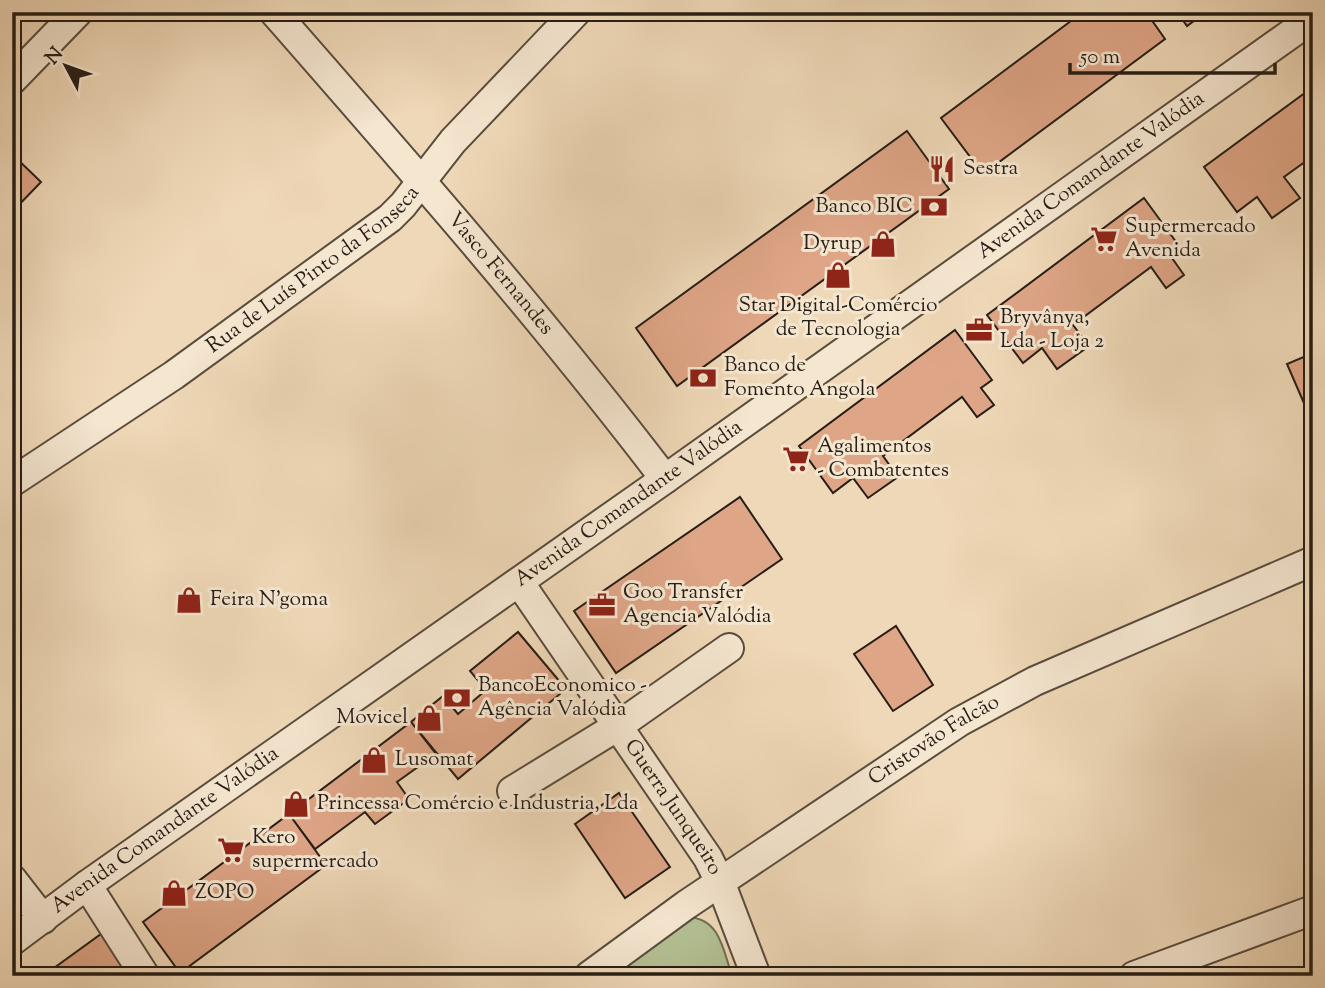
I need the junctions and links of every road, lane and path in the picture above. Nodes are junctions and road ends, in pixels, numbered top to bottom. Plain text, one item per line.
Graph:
1 (78, 12) edge
2 (274, 12) edge
3 (576, 12) edge
4 (1313, 18) edge
5 (12, 79) edge
6 (422, 181) junction
7 (665, 480) junction
8 (12, 482) edge
9 (1313, 561) edge
10 (519, 582) junction
11 (729, 648) dead end
12 (618, 726) junction
13 (512, 791) dead end
14 (12, 879) edge
15 (721, 884) junction
16 (87, 885) junction
17 (1313, 910) edge
18 (43, 919) junction
19 (12, 941) edge
20 (145, 976) edge
21 (589, 976) edge
22 (756, 976) edge
23 (1134, 976) edge

1 - 5 street
2 - 6 street, Vasco Fernandes
3 - 6 street, Rua de Luís Pinto da Fonseca
4 - 7 street, Avenida Comandante Valódia
6 - 7 street, Vasco Fernandes
6 - 8 street, Rua de Luís Pinto da Fonseca
7 - 10 street, Avenida Comandante Valódia
9 - 15 street, Cristovão Falcão
10 - 12 street, Guerra Junqueiro
10 - 16 street, Avenida Comandante Valódia
11 - 12 street
12 - 13 street
12 - 15 street, Guerra Junqueiro
14 - 18 street
15 - 21 street, Cristovão Falcão
15 - 22 street, Guerra Junqueiro
16 - 18 street, Avenida Comandante Valódia
16 - 20 street
17 - 23 street
18 - 19 street, Avenida Comandante Valódia

